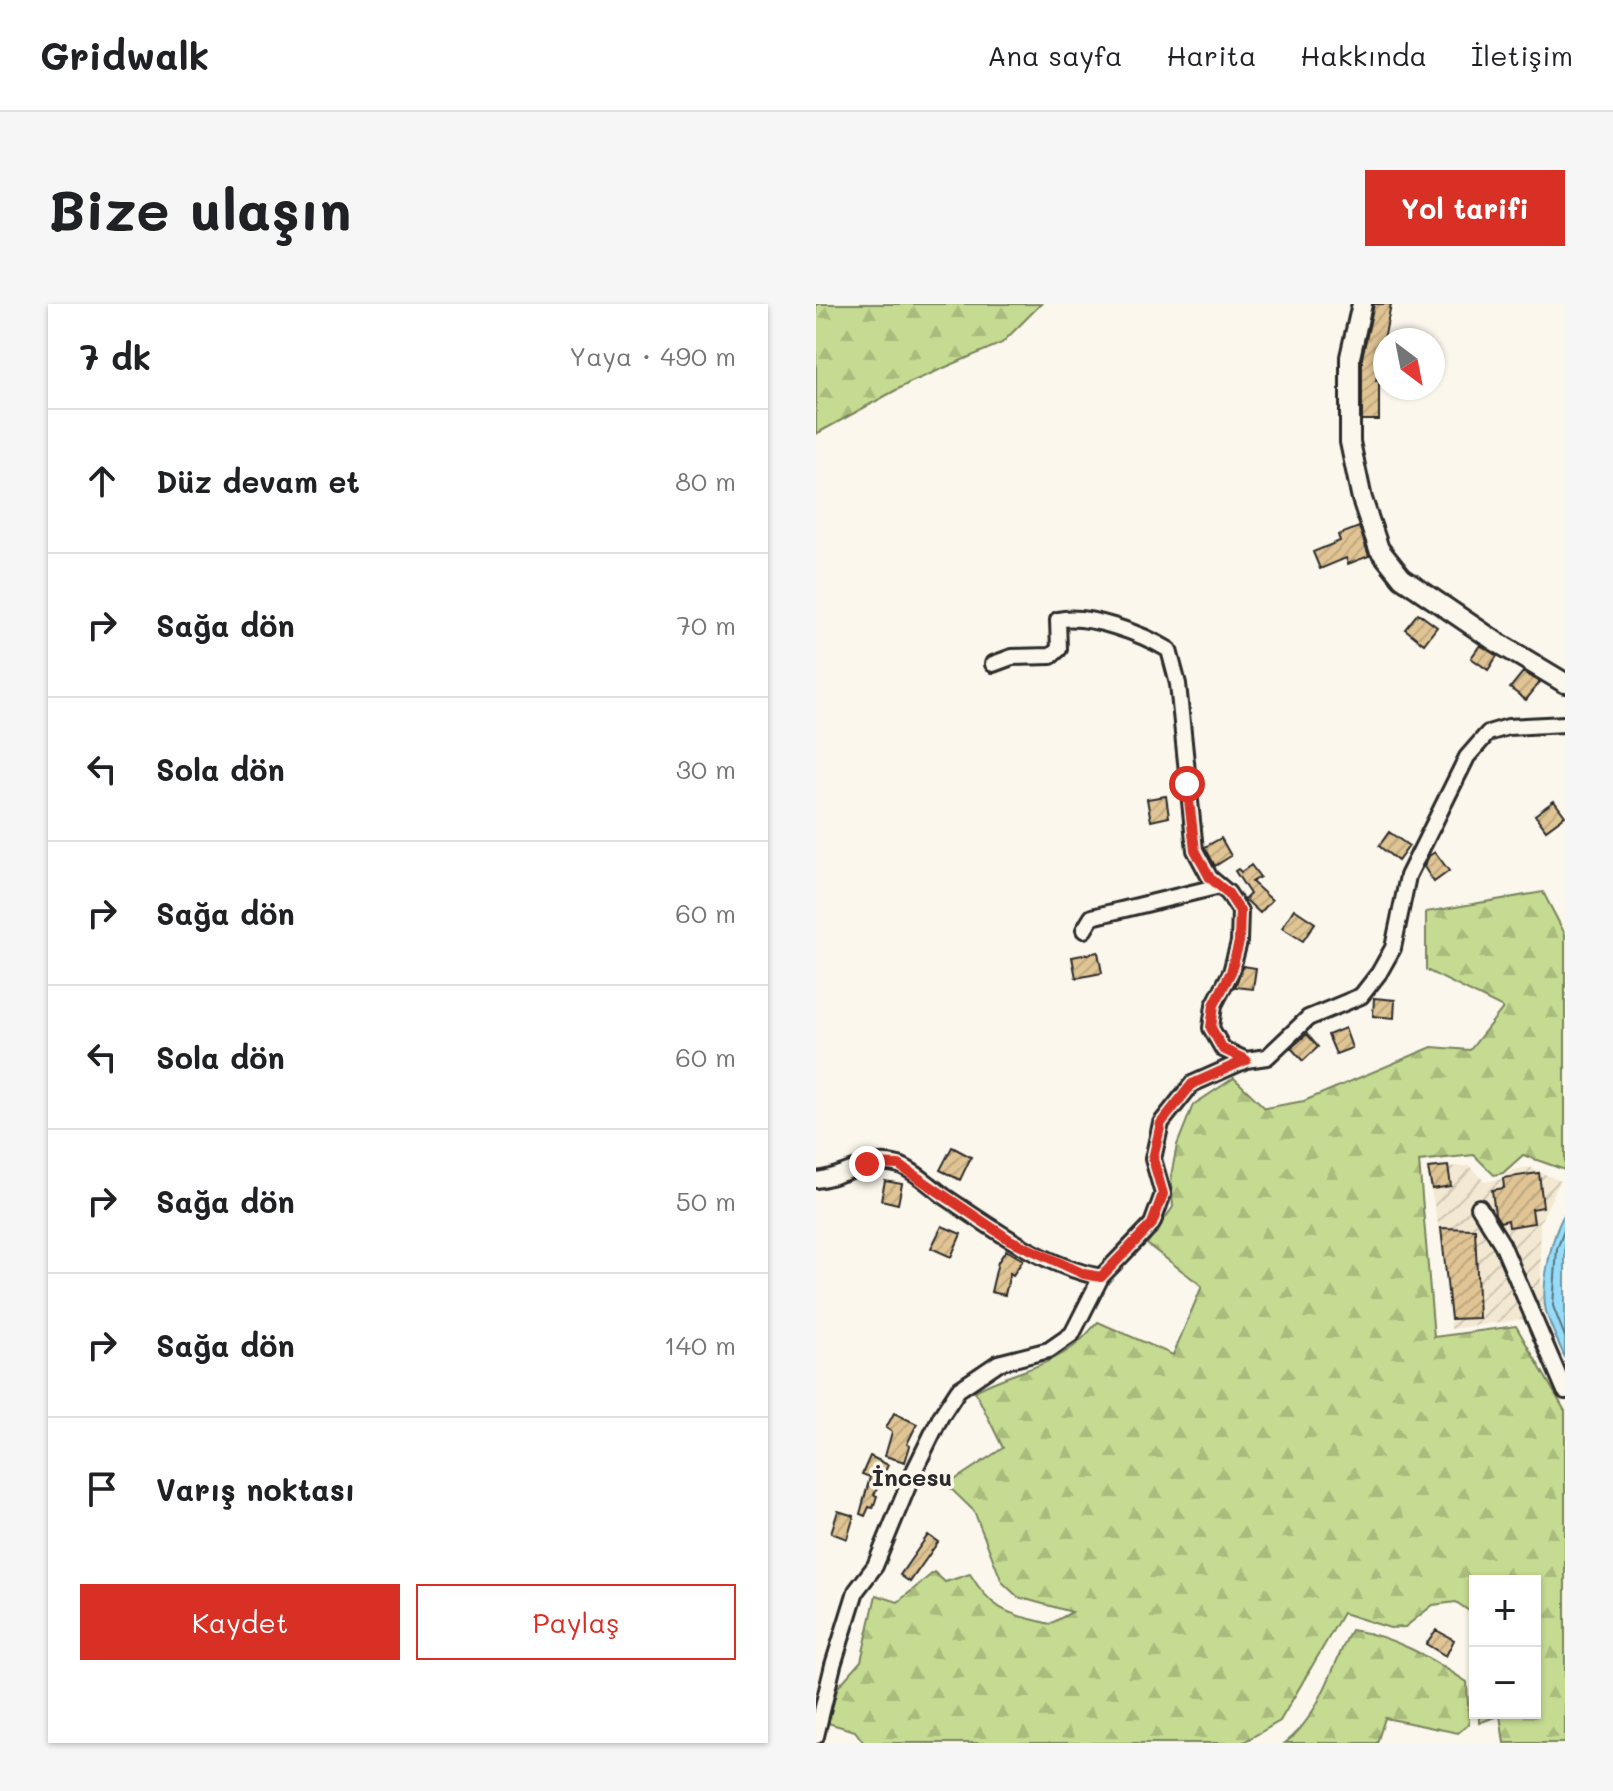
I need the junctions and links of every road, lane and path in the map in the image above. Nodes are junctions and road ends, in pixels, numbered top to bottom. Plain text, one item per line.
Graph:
1 (1362, 304) edge
2 (993, 664) dead end
3 (1565, 683) edge
4 (1565, 724) edge
5 (1220, 886) junction
6 (1084, 930) dead end
7 (1246, 1060) junction
8 (816, 1180) edge
9 (1479, 1207) dead end
10 (1101, 1277) junction
11 (1565, 1391) edge
12 (816, 1736) edge

1 - 3 street
2 - 5 street
4 - 7 street
5 - 6 street
5 - 7 street
7 - 10 street
8 - 10 street
9 - 11 street
10 - 12 street

